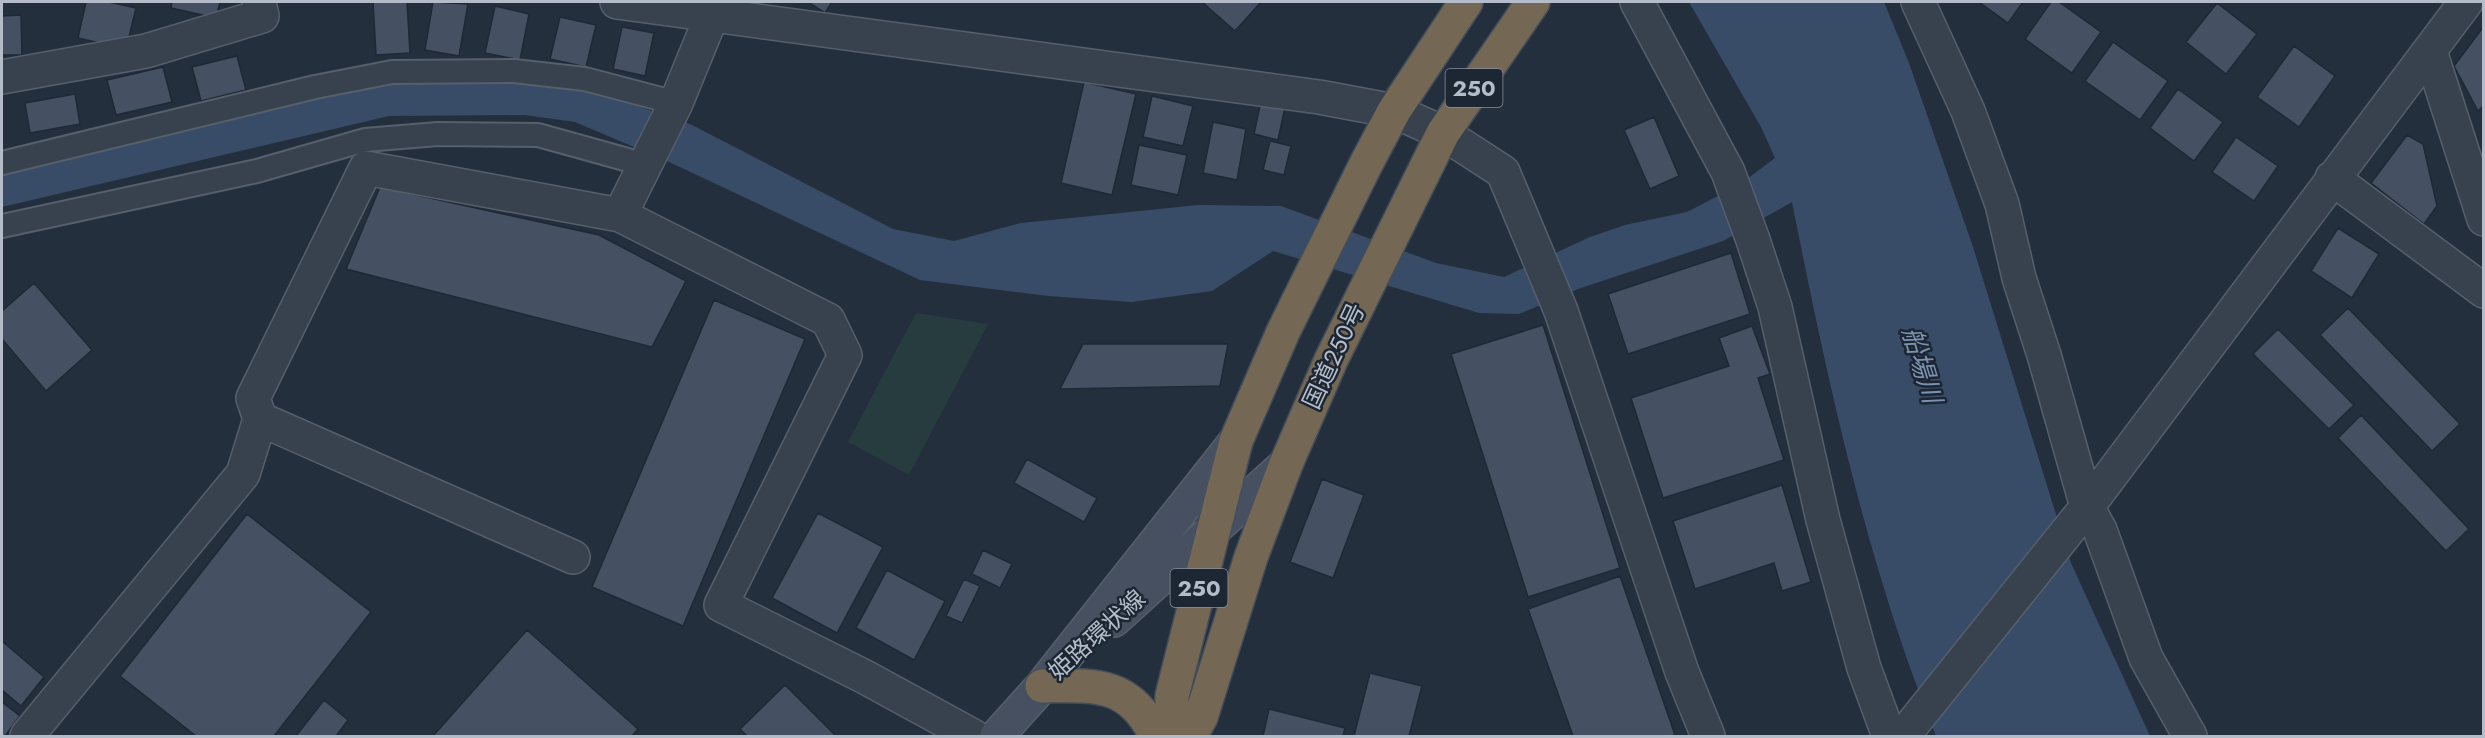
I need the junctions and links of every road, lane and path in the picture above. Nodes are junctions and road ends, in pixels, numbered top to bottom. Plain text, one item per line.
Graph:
1 (259, 2) edge
2 (617, 2) edge
3 (1467, 2) edge
4 (1533, 2) edge
5 (1637, 2) edge
6 (1918, 2) edge
7 (2466, 2) edge
8 (712, 15) junction
9 (2430, 51) junction
10 (2, 77) edge
11 (676, 103) junction
12 (1394, 111) junction
13 (2452, 122) junction
14 (2484, 130) edge
15 (1443, 133) junction
16 (628, 160) dead end
17 (2, 163) edge
18 (2332, 178) junction
19 (620, 215) junction
20 (2484, 219) edge
21 (2, 226) edge
22 (2484, 291) edge
23 (260, 419) junction
24 (1236, 441) junction
25 (1286, 464) junction
26 (2087, 507) junction
27 (1214, 529) junction
28 (573, 557) dead end
29 (1042, 686) junction
30 (27, 736) edge
31 (973, 736) edge
32 (997, 736) edge
33 (1156, 736) edge
34 (1172, 736) edge
35 (1190, 736) edge
36 (1708, 736) edge
37 (1890, 736) edge
38 (1903, 736) edge
39 (2190, 736) edge

1 - 10 street
2 - 8 street
3 - 12 highway, 250
4 - 15 highway, 国道250号 / 250
5 - 37 street
6 - 26 street
7 - 9 street
8 - 11 street
8 - 12 street
9 - 13 street
9 - 18 street
11 - 17 lane
11 - 19 street
12 - 15 street
12 - 24 highway, 250
13 - 14 street
13 - 20 street
15 - 25 highway, 国道250号 / 250
15 - 36 street
16 - 21 lane
18 - 22 street
18 - 26 street
19 - 23 street
19 - 31 street
23 - 28 street
23 - 30 street
24 - 27 highway, 250
24 - 29 main road, 姫路環状線
25 - 27 main road, 姫路環状線
25 - 35 highway, 国道250号 / 250
26 - 38 street
26 - 39 street
27 - 29 main road, 姫路環状線
27 - 34 highway, 250
29 - 32 main road, 姫路環状線
29 - 33 highway

